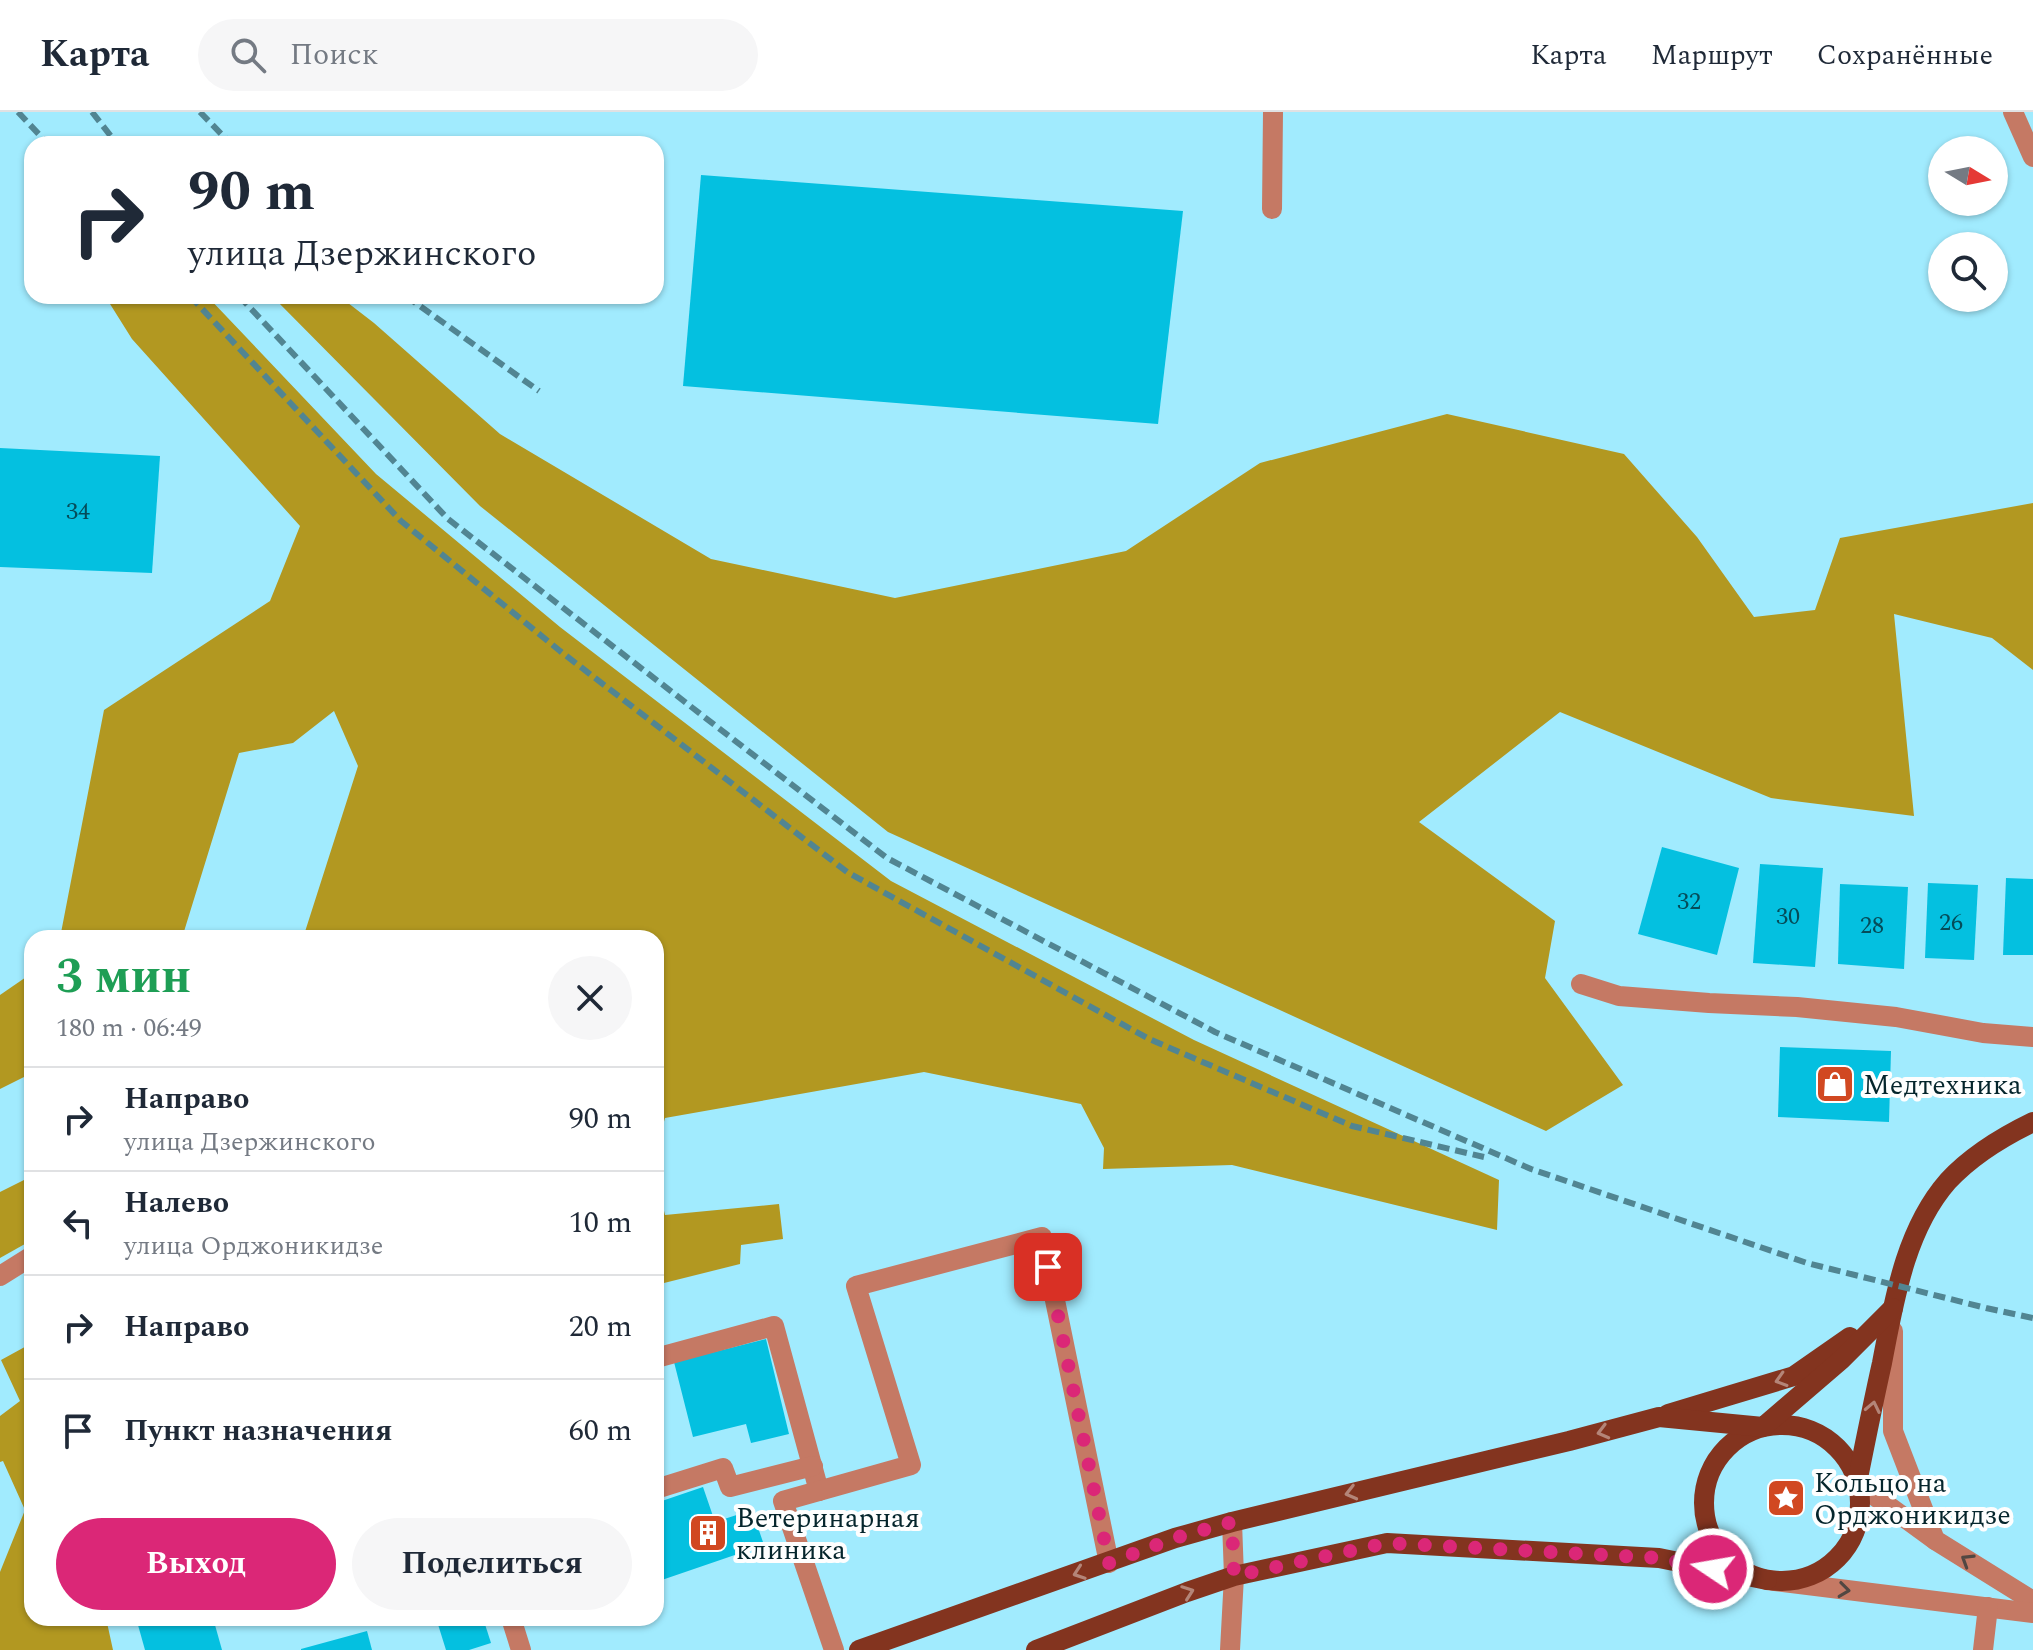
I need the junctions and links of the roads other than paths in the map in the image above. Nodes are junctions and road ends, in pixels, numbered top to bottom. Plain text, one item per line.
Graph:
1 (1273, 112) edge
2 (2013, 112) edge
3 (2033, 157) edge
4 (1272, 209) dead end
5 (1581, 984) dead end
6 (2033, 1037) edge
7 (2033, 1122) edge
8 (24, 1261) edge
9 (0, 1276) edge
10 (1893, 1308) junction
11 (664, 1356) edge
12 (1659, 1417) junction
13 (1763, 1427) junction
14 (813, 1466) junction
15 (1857, 1483) junction
16 (664, 1486) edge
17 (819, 1491) junction
18 (1232, 1522) junction
19 (1935, 1540) junction
20 (1109, 1563) junction
21 (1234, 1576) junction
22 (1767, 1580) junction
23 (2033, 1601) edge
24 (1988, 1607) junction
25 (2033, 1613) edge
26 (514, 1626) edge
27 (521, 1650) edge
28 (834, 1650) edge
29 (859, 1650) edge
30 (1036, 1650) edge
31 (1230, 1650) edge
32 (1983, 1650) edge

1 - 4 street
2 - 3 street
5 - 6 street
7 - 10 main road
8 - 9 street
10 -> 12 main road
10 - 13 main road
15 -> 10 main road
10 - 19 street
11 - 14 street
12 - 13 main road
12 -> 18 main road
13 - 15 main road
13 - 22 main road
14 - 16 street
14 - 17 street
15 - 19 street
15 - 22 main road
17 - 20 street
17 - 28 street
18 - 20 main road
18 - 21 street
23 -> 19 street
20 -> 29 main road
21 - 22 main road
30 -> 21 main road
21 - 31 street
22 -> 24 street
24 - 25 street
24 - 32 street
26 - 27 street

